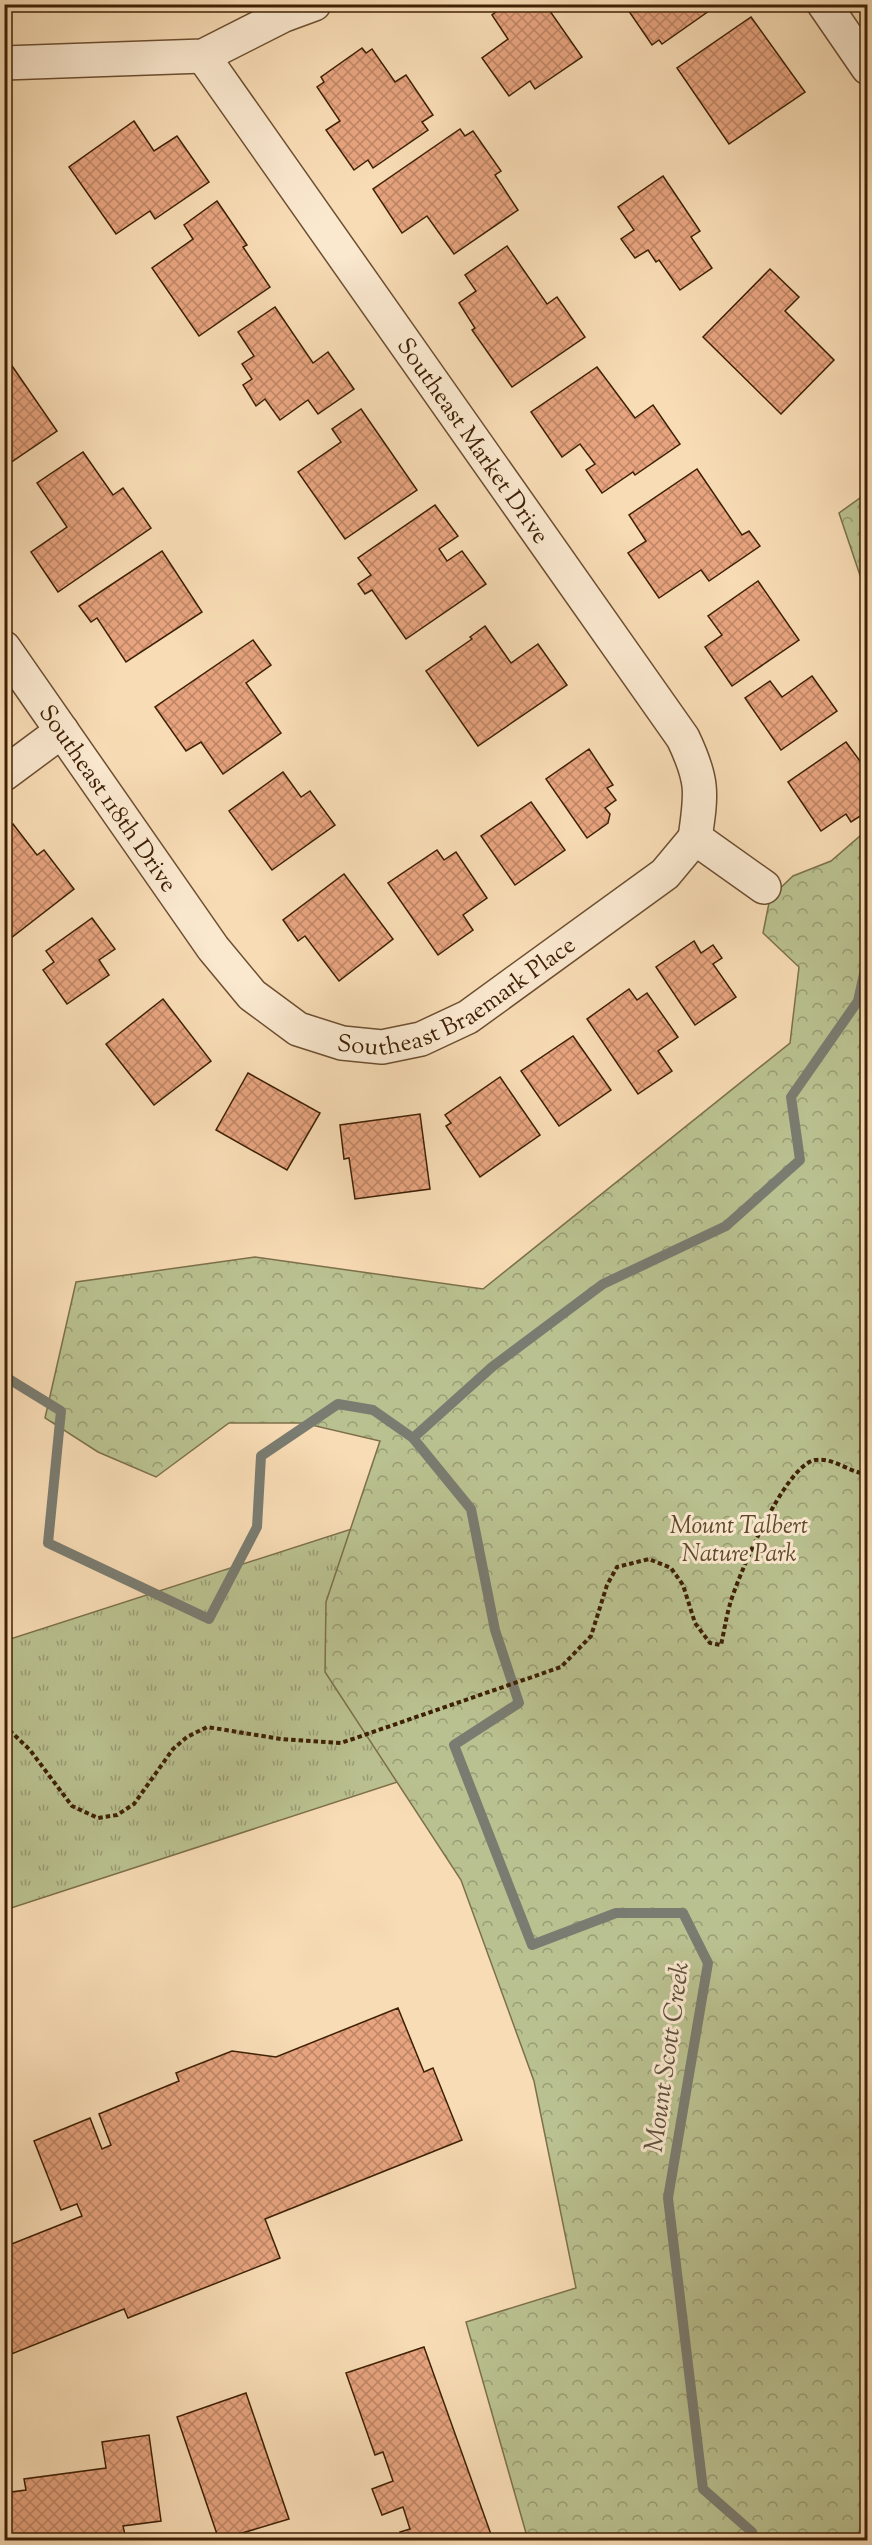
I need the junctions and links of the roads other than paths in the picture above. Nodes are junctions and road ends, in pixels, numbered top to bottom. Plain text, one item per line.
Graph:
1 (314, 4) edge
2 (824, 4) edge
3 (203, 56) junction
4 (4, 63) edge
5 (867, 68) edge
6 (4, 648) edge
7 (62, 731) junction
8 (4, 774) edge
9 (695, 838) junction
10 (765, 888) dead end
11 (213, 948) joint

1 - 3 street
2 - 5 street
3 - 4 street
3 - 9 street, Southeast Market Drive
6 - 7 street, Southeast 118th Drive
7 - 8 street
7 - 11 street, Southeast 118th Drive
9 - 10 street
9 - 11 street, Southeast Braemark Place

